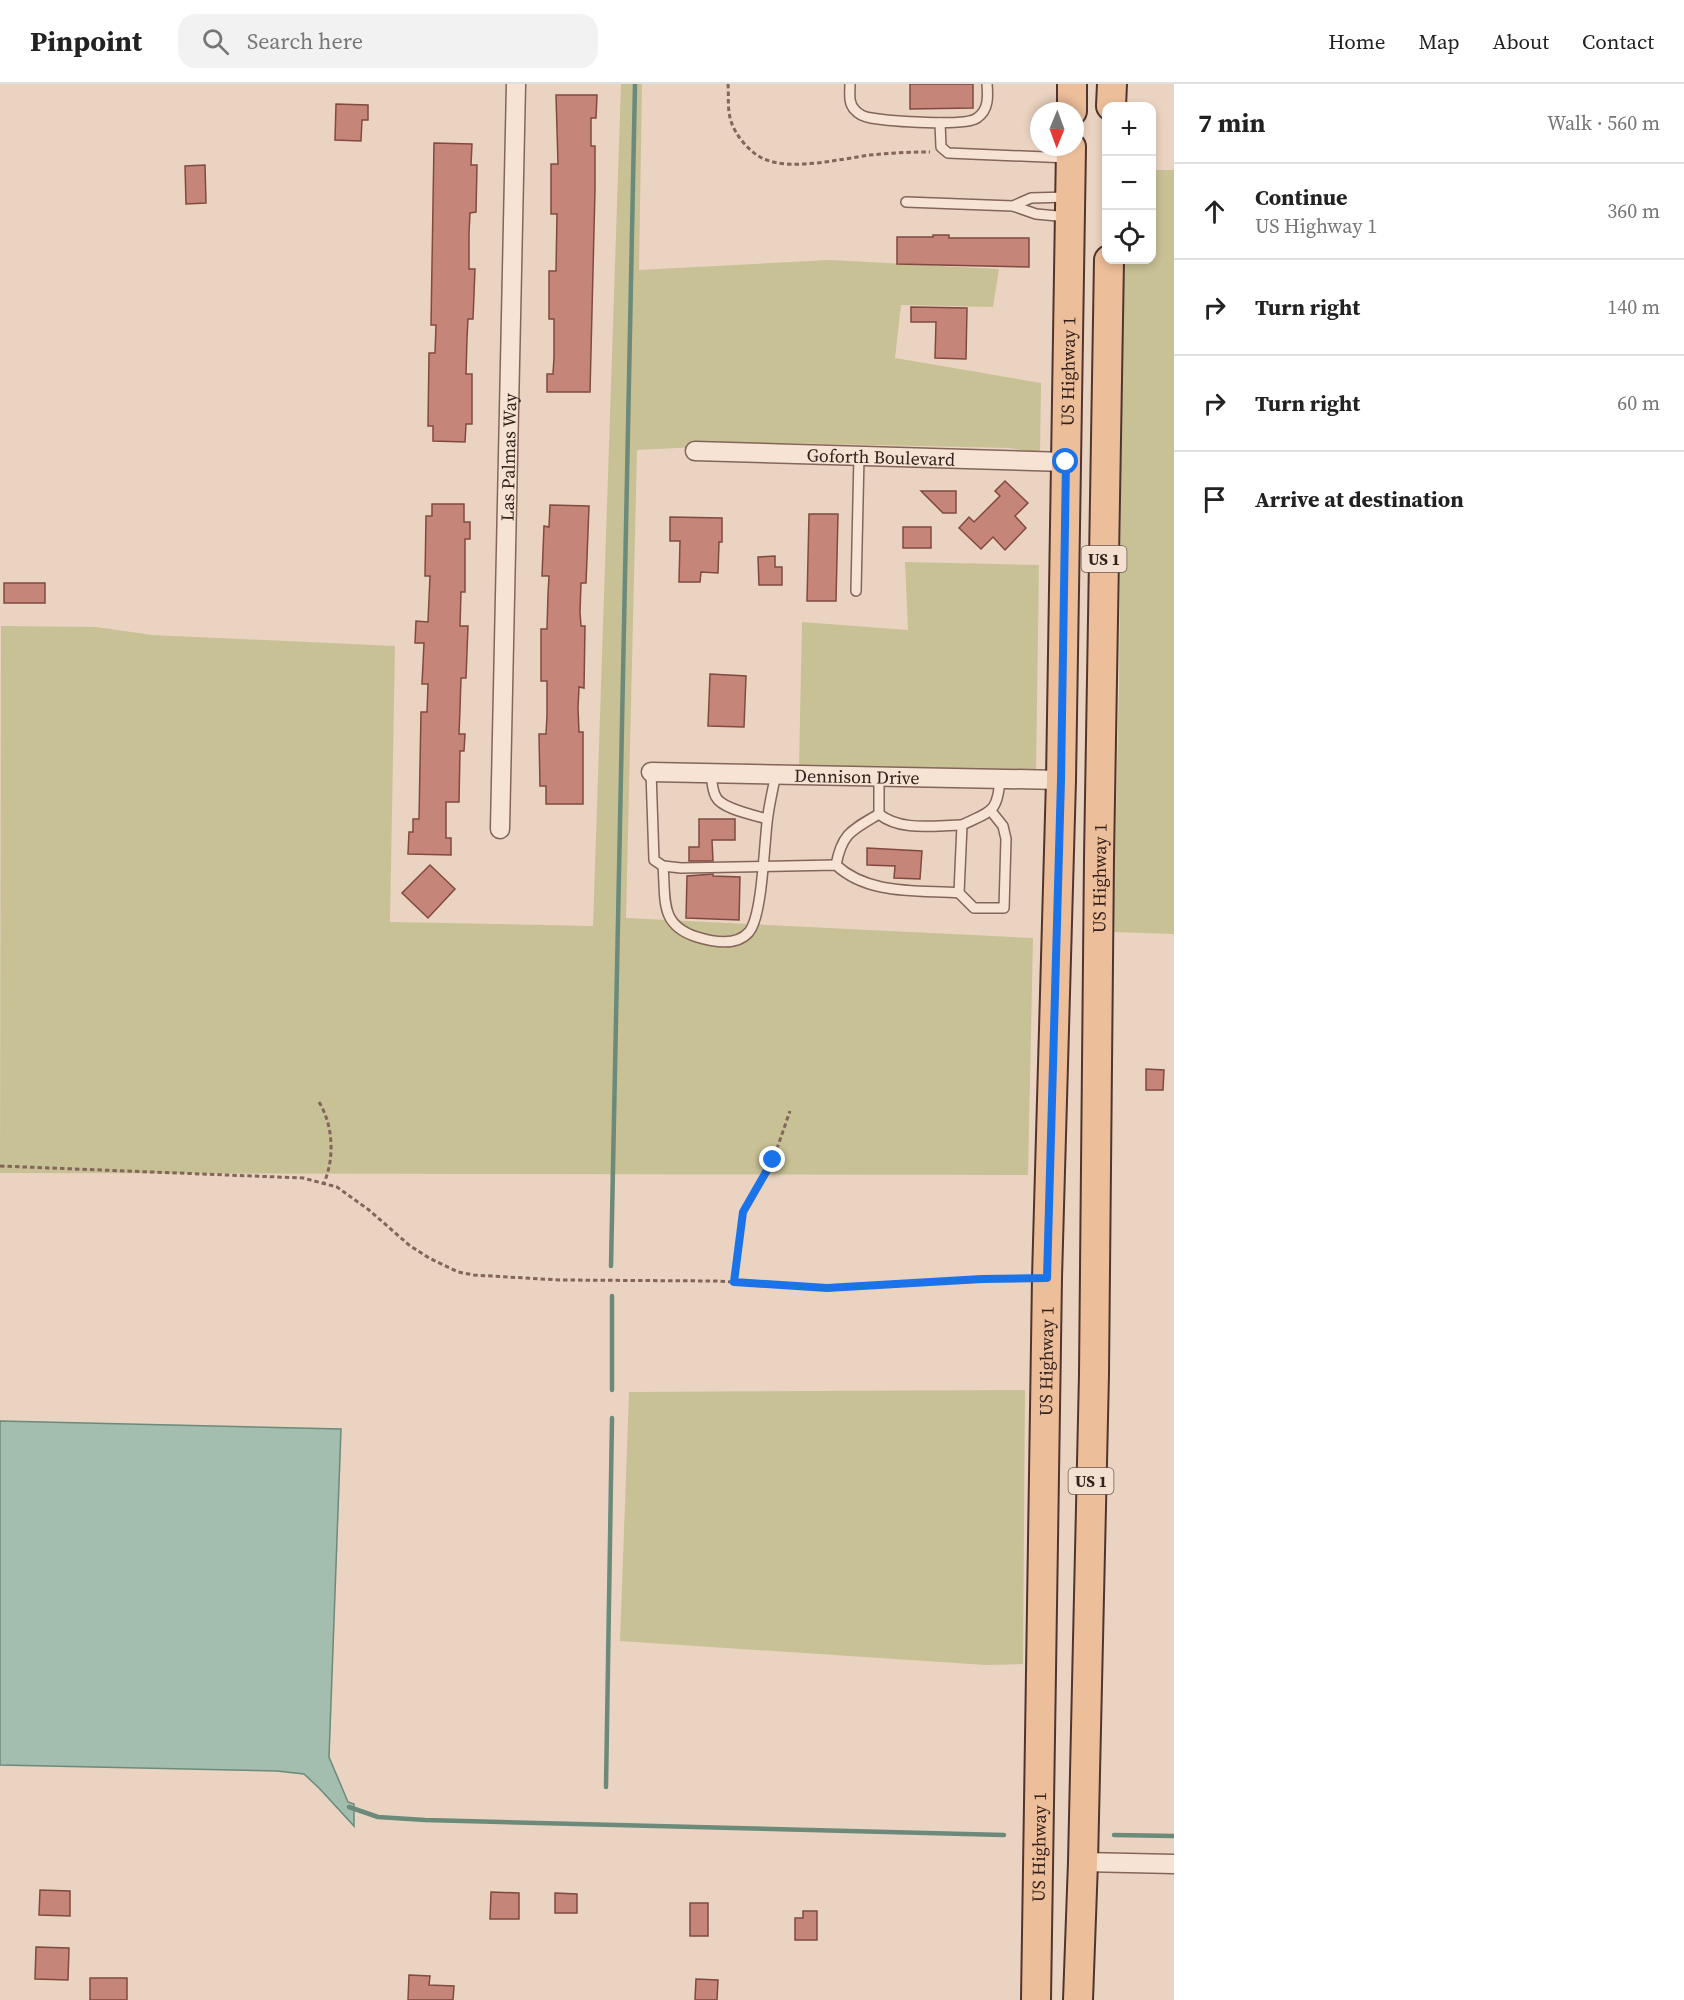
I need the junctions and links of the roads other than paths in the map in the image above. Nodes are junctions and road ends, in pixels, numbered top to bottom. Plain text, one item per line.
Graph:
1 (516, 84) edge
2 (850, 84) edge
3 (987, 84) edge
4 (1072, 84) edge
5 (1112, 84) edge
6 (1072, 102) edge
7 (1111, 102) edge
8 (939, 123) junction
9 (1030, 154) edge
10 (1071, 156) edge
11 (906, 202) dead end
12 (1013, 206) junction
13 (1070, 207) junction
14 (1109, 264) edge
15 (695, 451) dead end
16 (859, 456) junction
17 (1066, 462) junction
18 (856, 591) dead end
19 (651, 772) joint
20 (711, 773) junction
21 (776, 774) junction
22 (879, 776) junction
23 (1000, 778) junction
24 (1061, 780) junction
25 (991, 811) junction
26 (879, 814) junction
27 (767, 819) junction
28 (962, 825) junction
29 (500, 829) dead end
30 (1099, 858) junction
31 (836, 865) junction
32 (663, 866) junction
33 (763, 867) junction
34 (959, 893) junction
35 (1083, 1862) junction
36 (1174, 1864) edge
37 (1036, 2000) edge
38 (1078, 2000) edge

1 - 29 street, Las Palmas Way
2 - 8 lane
3 - 8 lane
4 - 6 main road
5 - 7 main road
8 - 9 lane
10 - 13 main road, US Highway 1 / US 1
11 - 12 lane
12 - 13 lane
12 - 13 lane
13 - 17 main road, US Highway 1 / US 1
14 - 30 main road, US Highway 1 / US 1
15 - 16 street, Goforth Boulevard
16 - 17 street, Goforth Boulevard
16 - 18 lane
17 - 24 main road, US Highway 1 / US 1
19 - 20 street, Dennison Drive
19 - 32 lane
20 - 21 street, Dennison Drive
20 - 27 lane
21 - 22 street, Dennison Drive
21 - 27 lane
22 - 23 street, Dennison Drive
22 - 26 lane
23 - 24 street, Dennison Drive
23 - 25 lane
24 - 30 main road
24 - 37 main road, US Highway 1 / US 1
25 - 28 lane
25 - 34 lane
26 - 28 lane
26 - 31 lane
27 - 33 lane
28 - 34 lane
30 - 35 main road, US Highway 1 / US 1
31 - 33 lane
31 - 34 lane
32 - 33 lane
32 - 33 lane
35 - 36 street
35 - 38 main road, US Highway 1 / US 1

